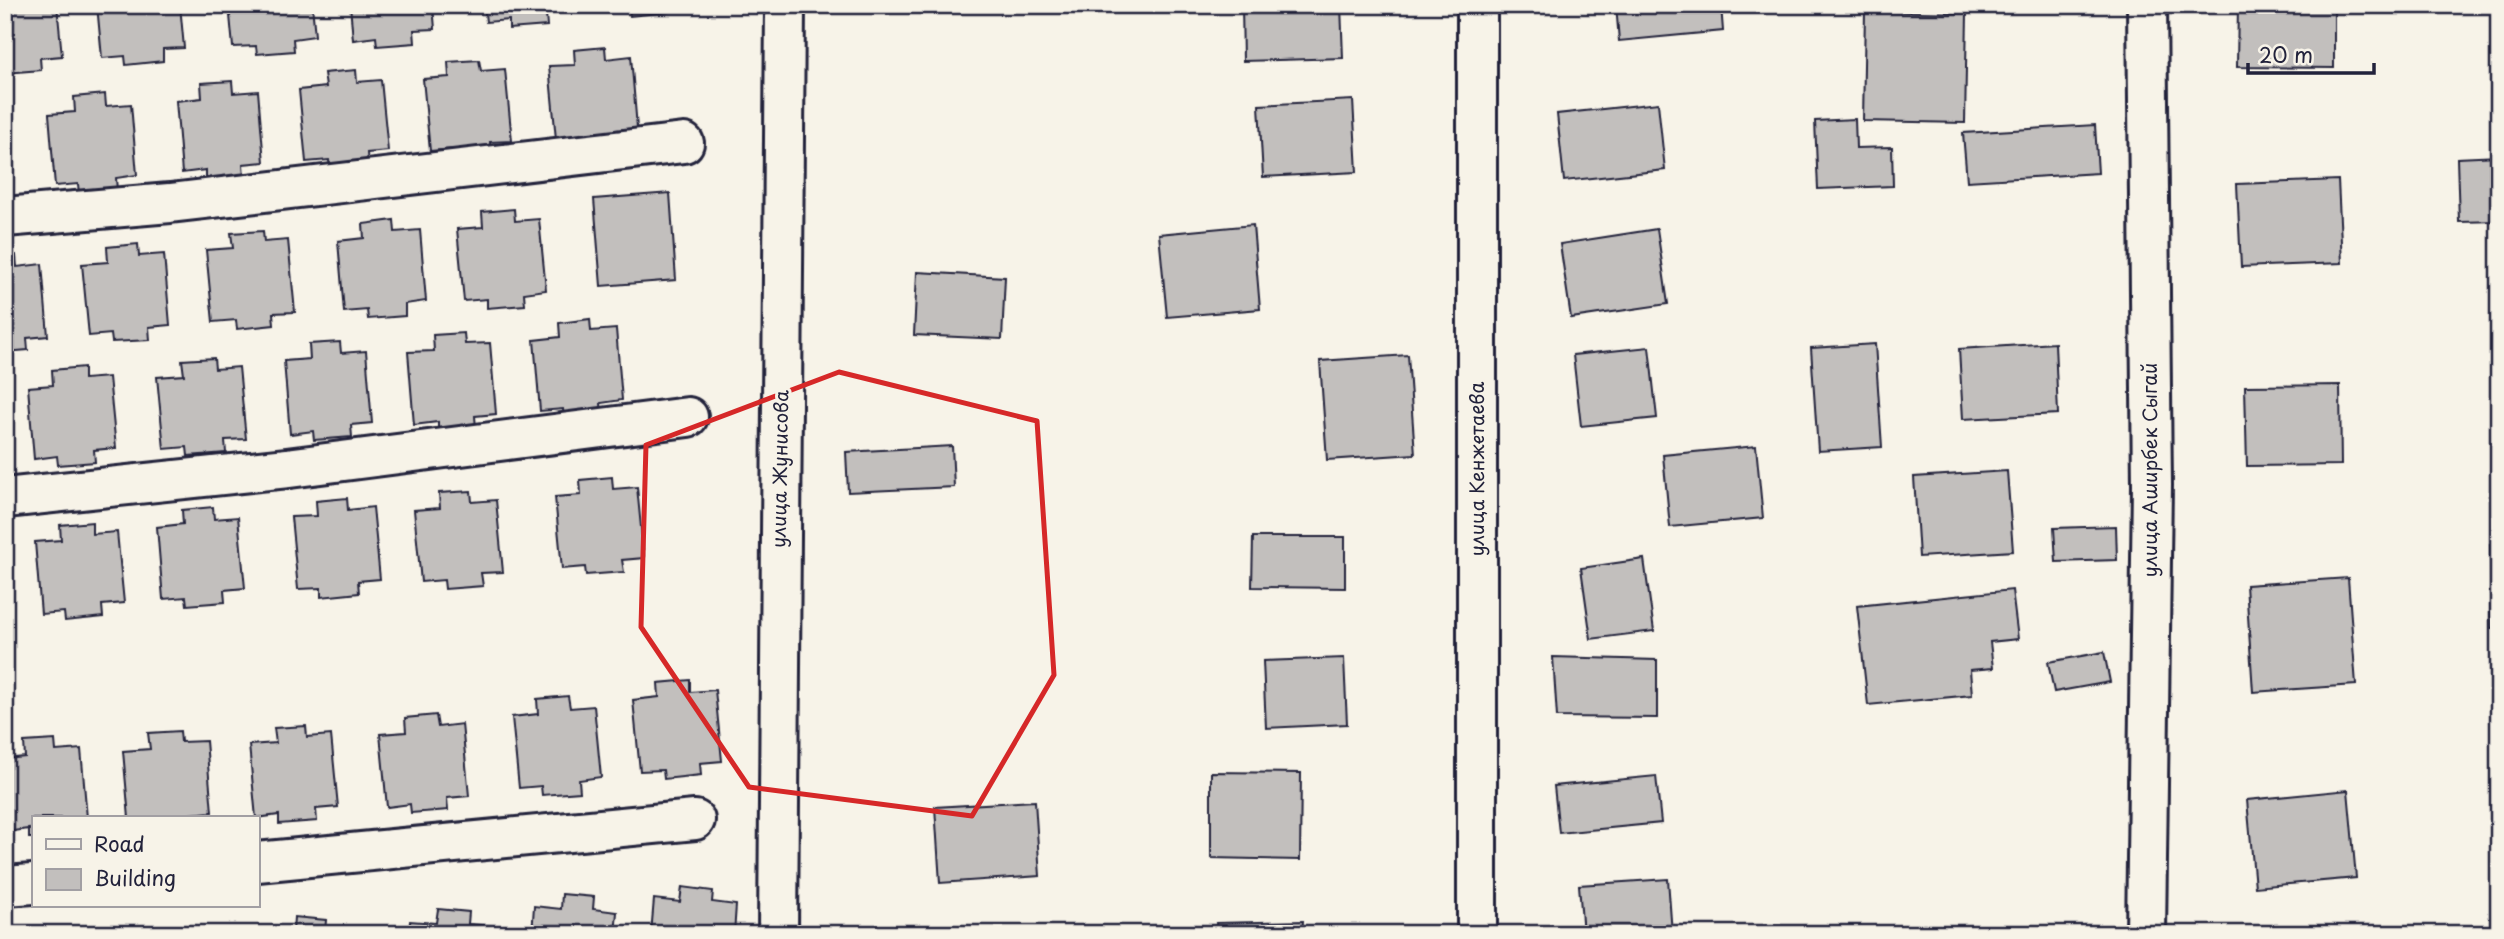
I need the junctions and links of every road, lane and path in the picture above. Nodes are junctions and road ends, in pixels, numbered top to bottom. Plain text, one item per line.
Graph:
1 (785, 5) edge
2 (1477, 5) edge
3 (2147, 5) edge
4 (684, 143) dead end
5 (5, 217) edge
6 (688, 417) dead end
7 (5, 498) edge
8 (695, 820) dead end
9 (259, 862) edge
10 (32, 884) edge
11 (5, 886) edge
12 (778, 934) edge
13 (1477, 934) edge
14 (2146, 934) edge

1 - 12 street, улица Жунисова
2 - 13 street, улица Кенжетаева
3 - 14 street, улица Аширбек Сыгай
4 - 5 street
6 - 7 street
8 - 9 street
10 - 11 street

